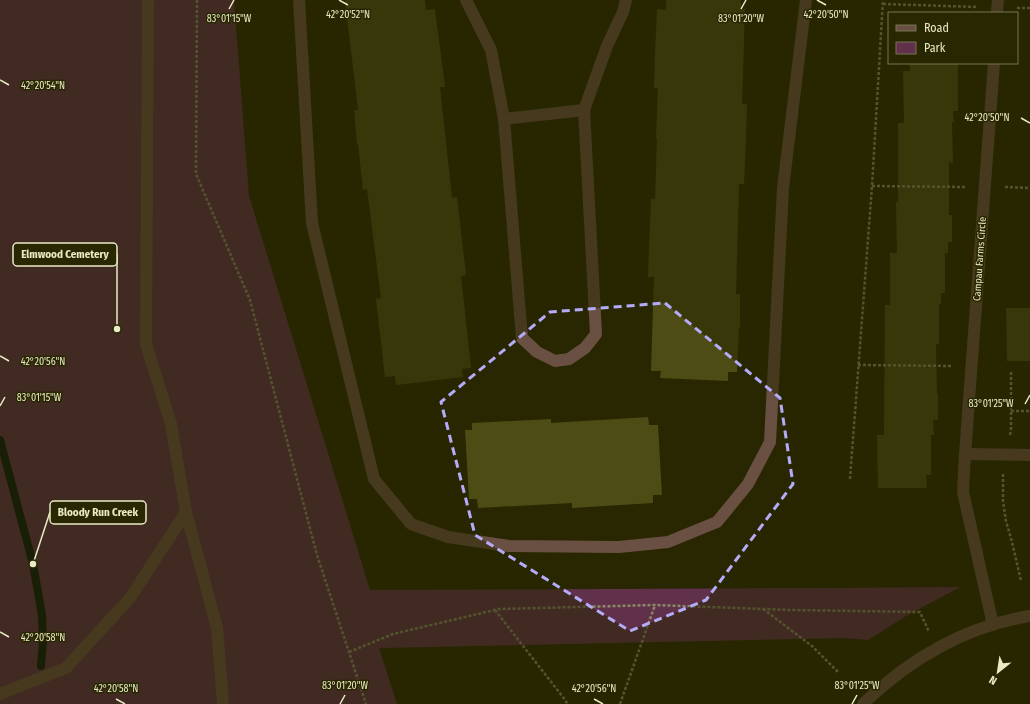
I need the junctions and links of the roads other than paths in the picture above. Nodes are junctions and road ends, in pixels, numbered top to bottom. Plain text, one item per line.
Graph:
1 (148, 0) edge
2 (299, 0) edge
3 (466, 0) edge
4 (626, 0) edge
5 (806, 0) edge
6 (998, 0) edge
7 (997, 12) edge
8 (994, 64) edge
9 (584, 110) junction
10 (504, 119) junction
11 (965, 454) junction
12 (1030, 455) edge
13 (186, 512) junction
14 (1030, 616) edge
15 (993, 625) junction
16 (0, 694) edge
17 (223, 704) edge
18 (863, 704) edge

1 - 13 street
2 - 5 street
3 - 10 street
4 - 9 street
6 - 7 street
8 - 11 street, Campau Farms Circle
9 - 10 street
9 - 10 street
11 - 12 street
11 - 15 street, Campau Farms Circle
13 - 16 street
13 - 17 street
14 - 15 street
15 - 18 street

